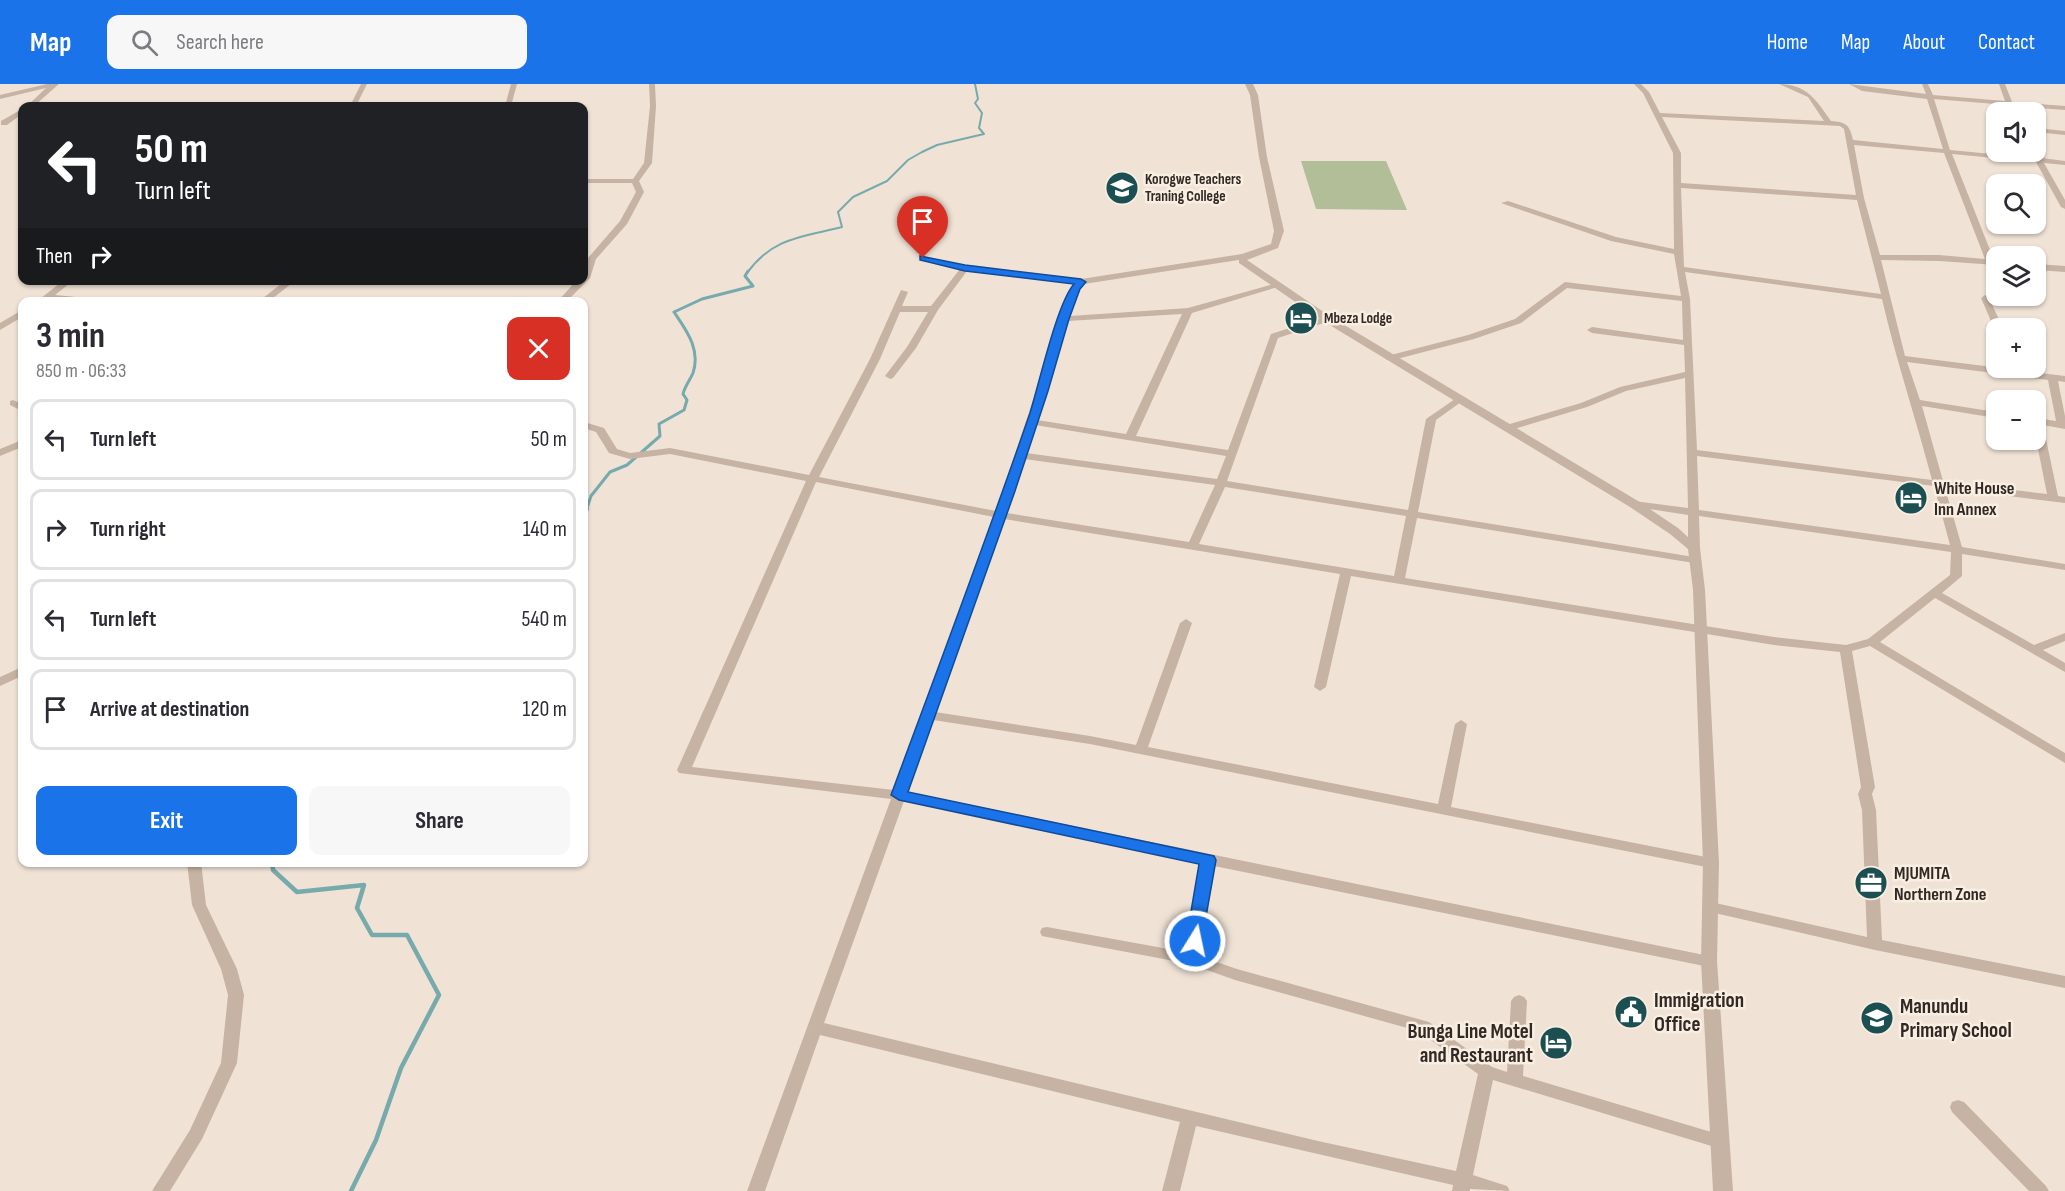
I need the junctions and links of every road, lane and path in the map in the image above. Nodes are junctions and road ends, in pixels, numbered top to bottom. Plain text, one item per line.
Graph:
1 (56, 84) edge
2 (364, 84) edge
3 (514, 84) edge
4 (652, 84) edge
5 (1248, 84) edge
6 (1638, 84) edge
7 (1782, 84) edge
8 (1852, 84) edge
9 (1925, 84) edge
10 (2002, 84) edge
11 (0, 97) edge
12 (1930, 97) junction
13 (35, 102) edge
14 (355, 102) edge
15 (509, 102) edge
16 (1994, 102) edge
17 (2007, 102) edge
18 (2046, 106) edge
19 (2065, 108) edge
20 (18, 114) edge
21 (1658, 115) junction
22 (1828, 122) junction
23 (4, 123) dead end
24 (2046, 131) edge
25 (2065, 133) edge
26 (1850, 142) junction
27 (1947, 151) junction
28 (1986, 155) edge
29 (2046, 161) edge
30 (2040, 162) edge
31 (2065, 163) edge
32 (588, 181) edge
33 (635, 181) junction
34 (1677, 185) junction
35 (1860, 198) junction
36 (1505, 203) dead end
37 (2065, 207) edge
38 (1986, 246) edge
39 (1678, 252) junction
40 (1242, 257) junction
41 (1876, 257) junction
42 (923, 258) dead end
43 (1986, 262) edge
44 (965, 268) junction
45 (2046, 268) edge
46 (1680, 269) junction
47 (2065, 269) edge
48 (588, 272) edge
49 (1081, 282) junction
50 (63, 285) edge
51 (285, 285) edge
52 (578, 285) edge
53 (1277, 286) junction
54 (904, 292) dead end
55 (47, 297) edge
56 (269, 297) edge
57 (566, 297) edge
58 (1885, 297) junction
59 (1985, 298) dead end
60 (1686, 299) junction
61 (896, 309) junction
62 (934, 309) junction
63 (1188, 311) junction
64 (18, 316) edge
65 (1994, 318) edge
66 (1064, 319) junction
67 (1327, 319) junction
68 (0, 327) edge
69 (1592, 330) dead end
70 (1687, 343) junction
71 (1390, 358) junction
72 (1901, 358) junction
73 (1986, 367) edge
74 (1688, 374) junction
75 (890, 376) dead end
76 (2046, 376) edge
77 (2052, 377) junction
78 (2065, 379) edge
79 (1458, 400) junction
80 (1916, 402) junction
81 (1986, 413) edge
82 (1032, 422) junction
83 (2046, 423) edge
84 (588, 426) edge
85 (2064, 426) edge
86 (1507, 428) junction
87 (1130, 436) junction
88 (18, 445) edge
89 (12, 448) junction
90 (2042, 450) edge
91 (18, 452) edge
92 (1692, 452) junction
93 (0, 453) edge
94 (1231, 454) junction
95 (1020, 455) junction
96 (812, 480) junction
97 (1221, 483) junction
98 (1937, 483) junction
99 (2053, 498) junction
100 (2065, 500) edge
101 (1634, 504) junction
102 (1693, 512) junction
103 (1000, 515) junction
104 (1412, 515) junction
105 (1192, 548) junction
106 (1957, 550) junction
107 (1694, 554) junction
108 (2065, 567) edge
109 (1346, 572) junction
110 (1399, 581) junction
111 (1934, 593) junction
112 (1186, 623) dead end
113 (1699, 628) junction
114 (2065, 637) edge
115 (1872, 642) junction
116 (1846, 649) junction
117 (2033, 650) junction
118 (2065, 668) edge
119 (18, 673) edge
120 (0, 682) edge
121 (1320, 687) dead end
122 (928, 715) junction
123 (1461, 724) dead end
124 (1140, 750) junction
125 (2065, 759) edge
126 (899, 795) junction
127 (1443, 811) junction
128 (1208, 860) junction
129 (1710, 863) junction
130 (195, 867) edge
131 (1711, 907) junction
132 (1047, 932) dead end
133 (1875, 944) junction
134 (1191, 959) junction
135 (1709, 961) junction
136 (2065, 982) edge
137 (1519, 1001) dead end
138 (814, 1027) junction
139 (1486, 1072) junction
140 (1515, 1080) junction
141 (1958, 1107) dead end
142 (1190, 1117) junction
143 (1718, 1141) junction
144 (1462, 1186) edge
145 (161, 1191) edge
146 (756, 1191) edge
147 (1171, 1191) edge
148 (1501, 1191) edge
149 (1723, 1191) edge
150 (2040, 1191) edge

1 - 11 street
1 - 13 street
2 - 14 street
3 - 15 street
4 - 33 street
5 - 40 street
6 - 21 street
7 - 22 street
8 - 12 street
9 - 12 street
10 - 17 street
12 - 16 street
12 - 27 street
18 - 19 street
20 - 23 street
21 - 22 street
21 - 34 street
22 - 26 street
24 - 25 street
26 - 27 street
26 - 35 street
27 - 28 street
27 - 38 street
29 - 31 street
30 - 37 street
32 - 33 street
33 - 48 street
34 - 35 street
34 - 39 street
35 - 41 street
36 - 39 street
39 - 46 street
40 - 49 street
40 - 53 street
41 - 43 street
41 - 58 street
42 - 44 street
44 - 49 street
44 - 62 street
45 - 47 street
46 - 58 street
46 - 60 street
49 - 66 street
50 - 55 street
51 - 56 street
52 - 57 street
53 - 63 street
53 - 67 street
54 - 61 street
58 - 72 street
59 - 65 street
60 - 70 street
60 - 71 street
61 - 62 street
61 - 96 street
62 - 75 street
63 - 66 street
63 - 87 street
64 - 68 street
66 - 82 street
67 - 71 street
67 - 94 street
69 - 70 street
70 - 74 street
71 - 79 street
72 - 73 street
72 - 80 street
74 - 86 street
74 - 92 street
76 - 77 street
77 - 78 street
77 - 85 street
79 - 86 street
79 - 104 street
80 - 81 street
80 - 98 street
82 - 87 street
82 - 95 street
83 - 85 street
84 - 96 street
86 - 101 street
87 - 94 street
88 - 89 street
89 - 91 street
89 - 93 street
90 - 99 street
92 - 98 street
92 - 102 street
94 - 97 street
95 - 97 street
95 - 103 street
96 - 103 street
96 - 126 street
97 - 104 street
97 - 105 street
98 - 99 street
98 - 106 street
99 - 100 street
101 - 102 street
101 - 107 street
102 - 106 street
102 - 107 street
103 - 105 street
103 - 122 street
104 - 107 street
104 - 110 street
105 - 109 street
106 - 108 street
106 - 111 street
107 - 113 street
109 - 110 street
109 - 121 street
110 - 113 street
111 - 115 street
111 - 117 street
112 - 124 street
113 - 116 street
113 - 129 street
114 - 117 street
115 - 116 street
115 - 125 street
116 - 133 street
117 - 118 street
119 - 120 street
122 - 124 street
122 - 126 street
123 - 127 street
124 - 127 street
126 - 128 street
126 - 138 street
127 - 129 street
128 - 134 street
128 - 135 street
129 - 131 street
130 - 145 street
131 - 133 street
131 - 135 street
132 - 134 street
133 - 136 street
134 - 139 street
135 - 143 street
137 - 140 street
138 - 142 street
138 - 146 street
139 - 140 street
139 - 144 street
140 - 143 street
141 - 150 street
142 - 144 street
142 - 147 street
143 - 149 street
144 - 148 street

